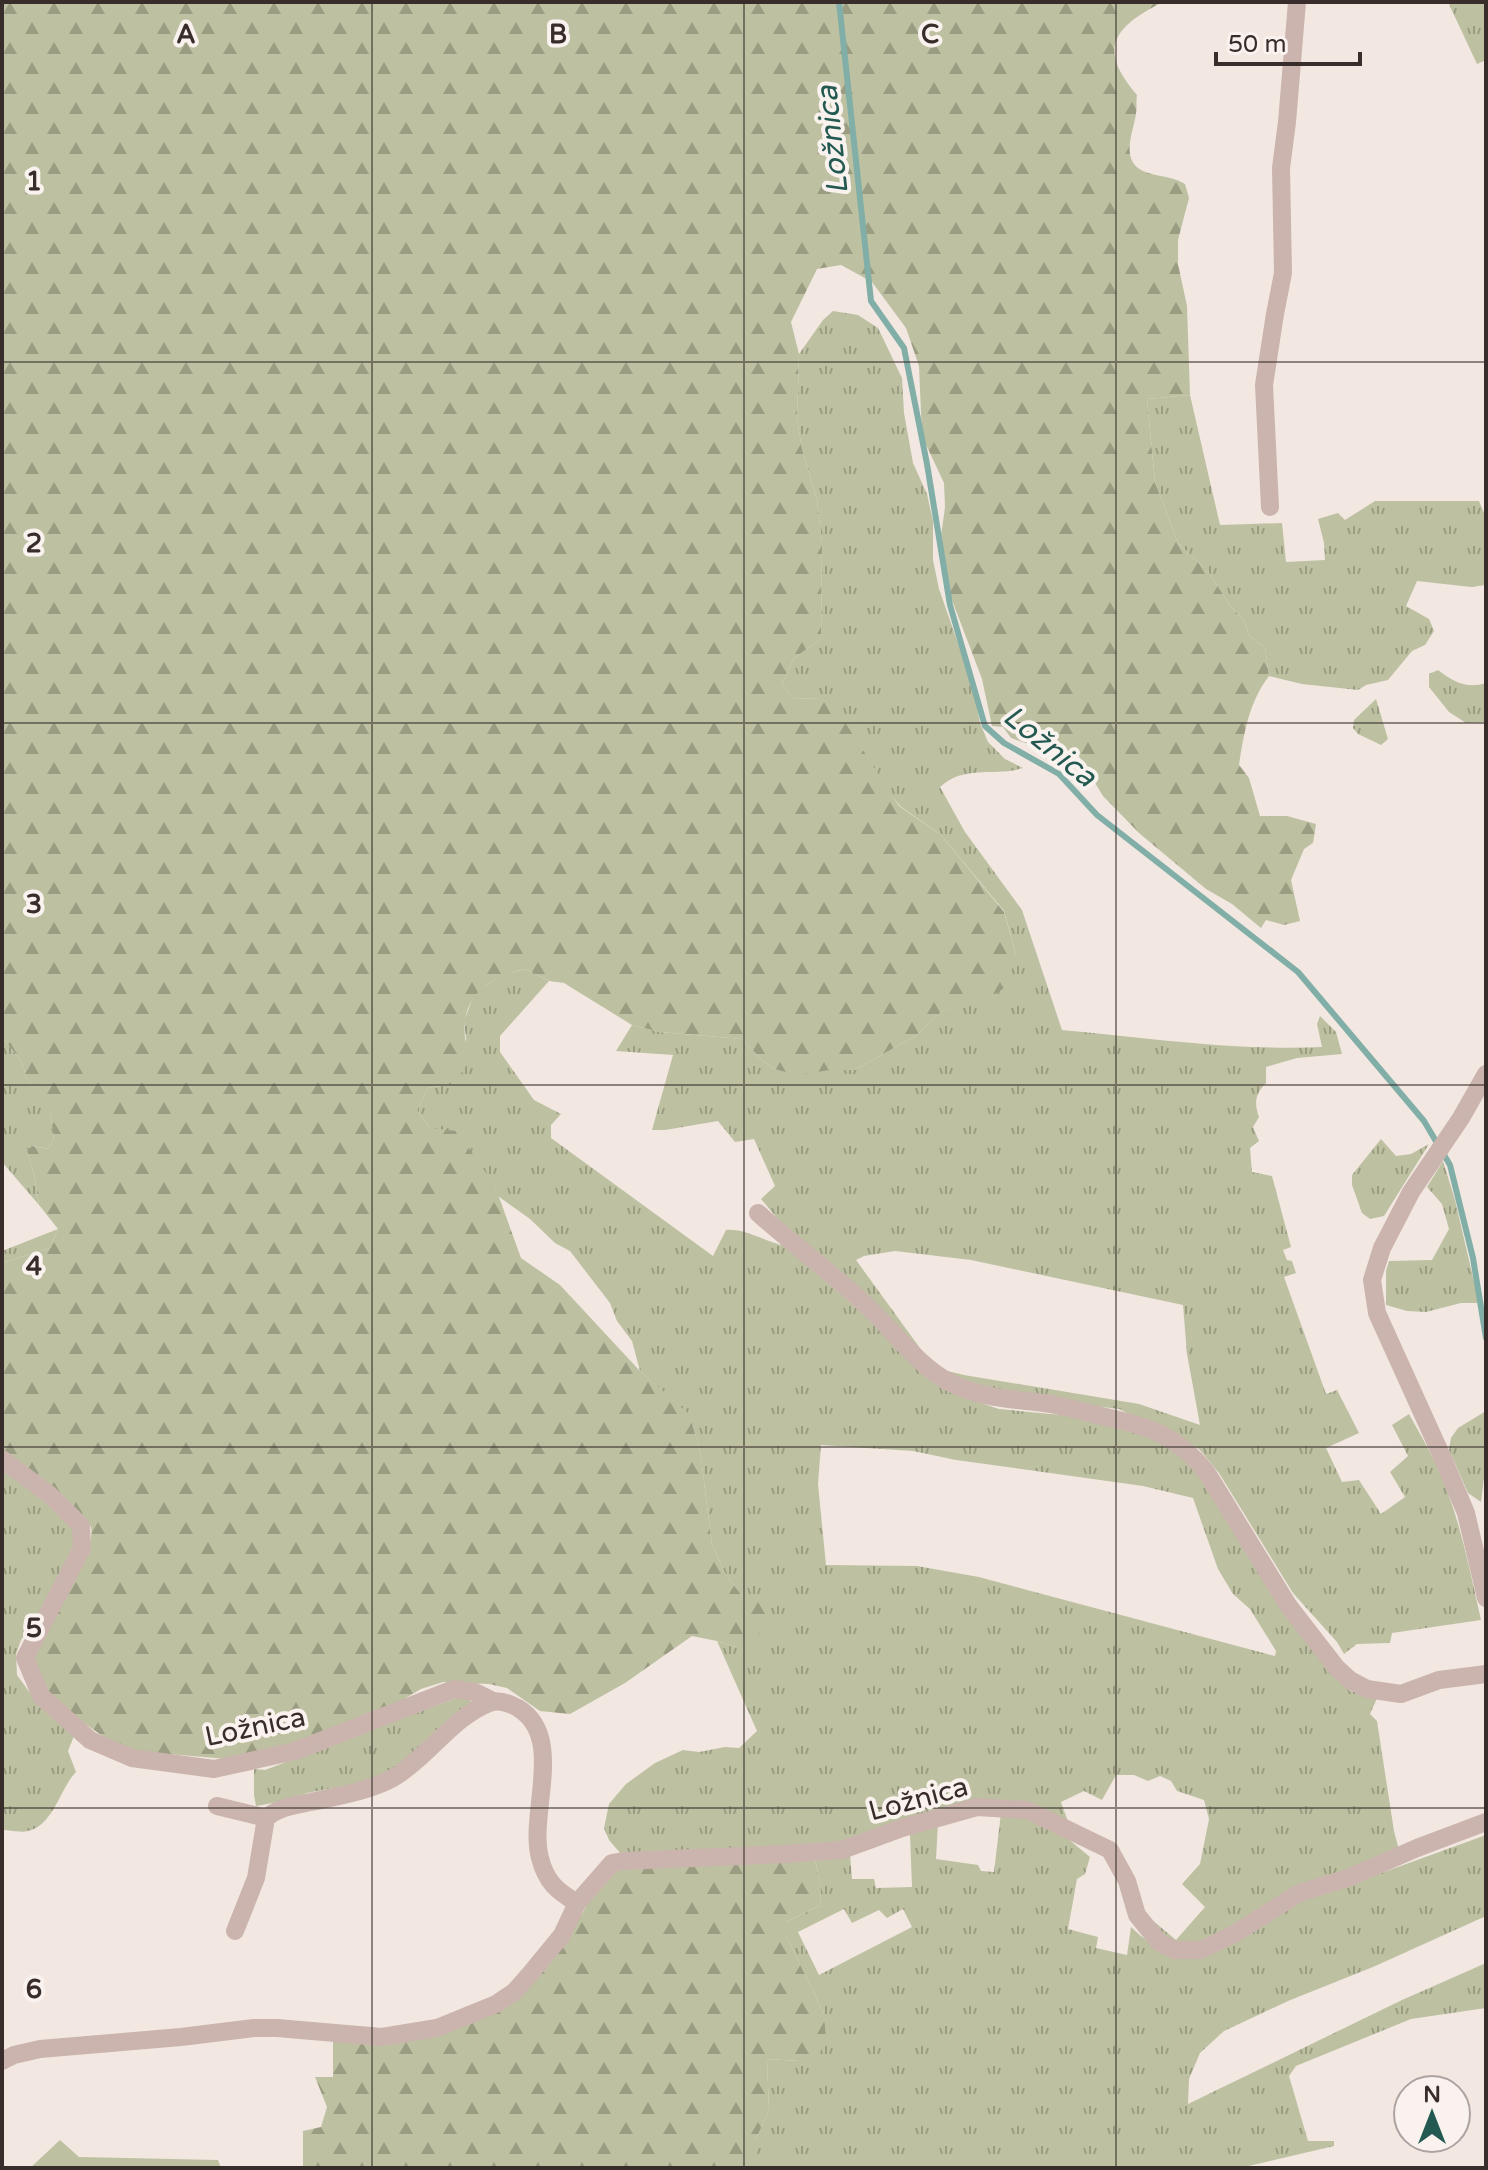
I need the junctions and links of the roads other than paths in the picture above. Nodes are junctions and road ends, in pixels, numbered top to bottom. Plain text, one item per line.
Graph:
1 (1297, 2) edge
2 (1270, 507) dead end
3 (1486, 1074) edge
4 (758, 1213) dead end
5 (2, 1459) edge
6 (1486, 1598) edge
7 (1486, 1674) edge
8 (493, 1701) junction
9 (217, 1806) dead end
10 (266, 1818) junction
11 (1486, 1822) edge
12 (577, 1903) junction
13 (235, 1931) dead end
14 (2, 2061) edge

1 - 2 street
3 - 6 street
4 - 7 street
5 - 8 street, Ložnica
8 - 10 street
8 - 12 street, Ložnica
9 - 10 street
10 - 13 street
11 - 12 street, Ložnica
12 - 14 street, Ložnica

